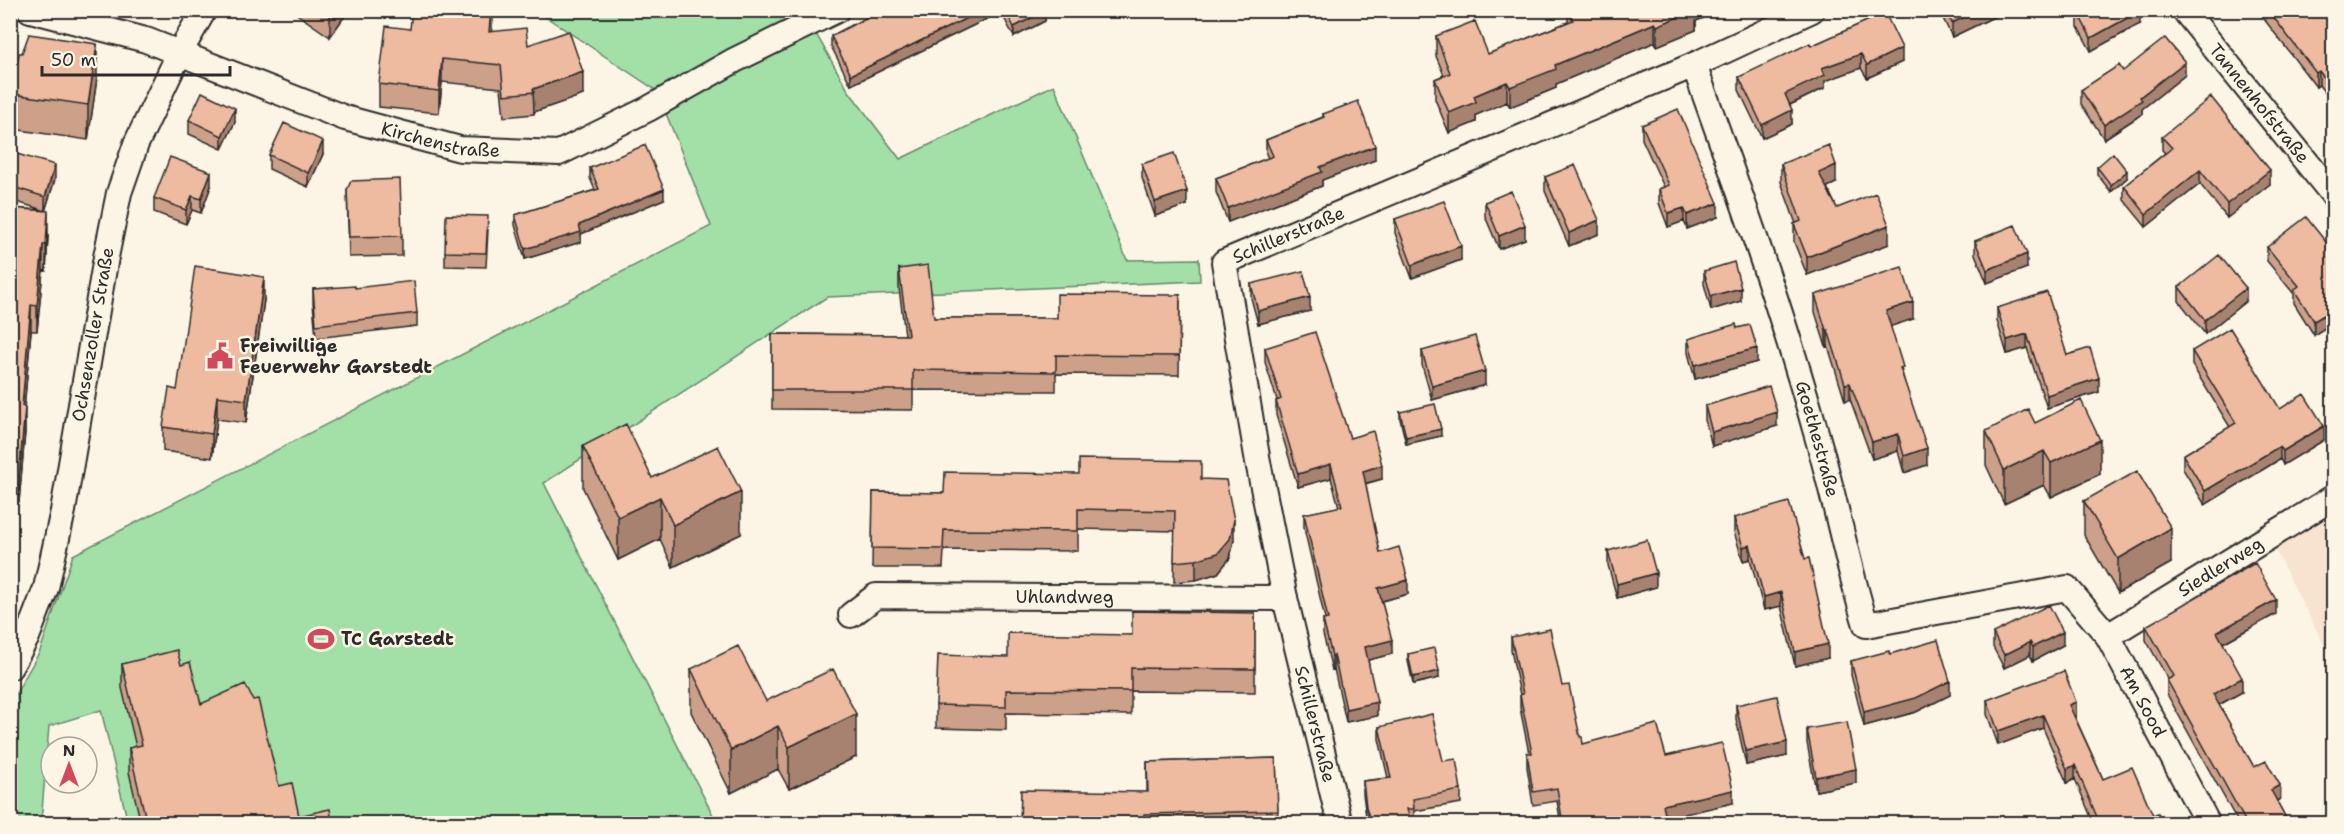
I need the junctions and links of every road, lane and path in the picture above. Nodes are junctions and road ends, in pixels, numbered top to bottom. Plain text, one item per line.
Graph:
1 (30, 10) edge
2 (204, 10) edge
3 (837, 10) edge
4 (1812, 10) edge
5 (2184, 10) edge
6 (180, 52) junction
7 (1694, 65) junction
8 (2334, 196) edge
9 (2334, 497) edge
10 (2067, 588) joint
11 (1285, 598) junction
12 (851, 615) dead end
13 (2108, 636) junction
14 (10, 667) edge
15 (1340, 824) edge
16 (2208, 824) edge

1 - 6 street, Kirchenstraße
2 - 6 street, Ochsenzoller Straße
3 - 6 street, Kirchenstraße
4 - 7 street, Schillerstraße
5 - 8 street, Tannenhofstraße
6 - 14 street, Ochsenzoller Straße
7 - 10 street, Goethestraße
7 - 11 street, Schillerstraße
9 - 13 street, Siedlerweg
10 - 13 street, Am Sood
11 - 12 street, Uhlandweg
11 - 15 street, Schillerstraße
13 - 16 street, Am Sood

